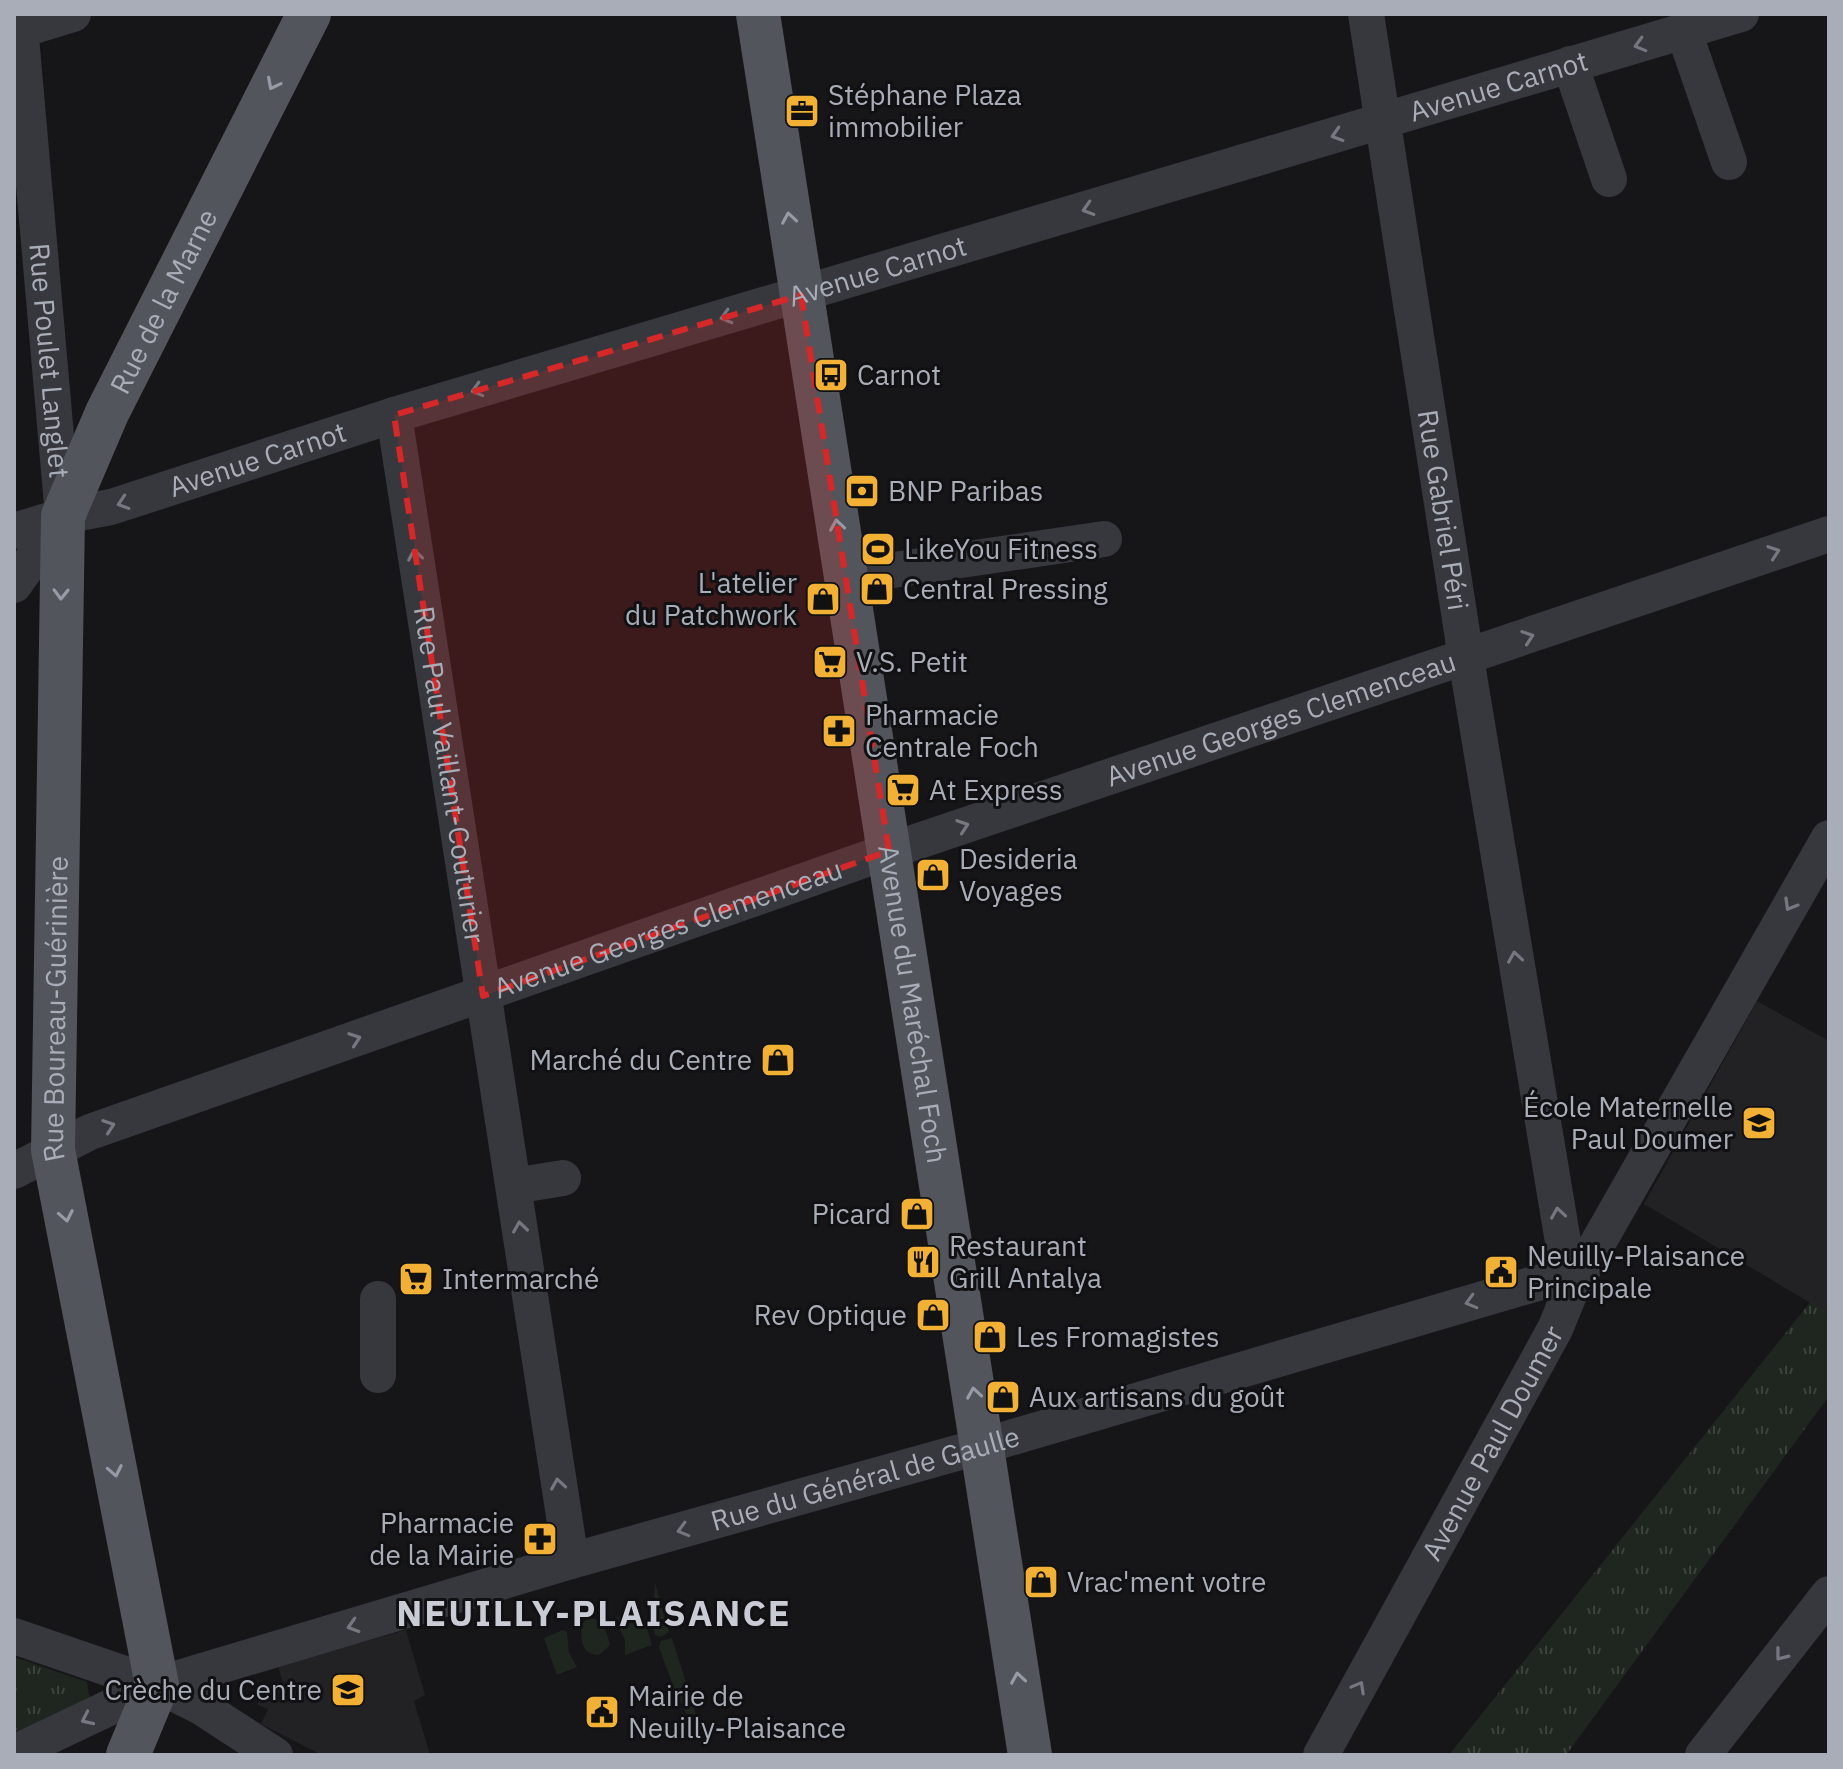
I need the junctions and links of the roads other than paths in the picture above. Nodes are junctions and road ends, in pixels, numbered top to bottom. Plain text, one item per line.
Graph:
1 (73, 14) edge
2 (309, 14) edge
3 (758, 14) edge
4 (1366, 14) edge
5 (1741, 14) edge
6 (19, 25) edge
7 (1684, 32) junction
8 (1570, 64) junction
9 (1381, 122) junction
10 (1729, 162) dead end
11 (1609, 179) dead end
12 (801, 295) junction
13 (394, 415) junction
14 (63, 516) junction
15 (14, 531) edge
16 (1829, 534) edge
17 (1104, 539) dead end
18 (846, 577) junction
19 (14, 585) edge
20 (1466, 658) junction
21 (1829, 838) edge
22 (889, 851) junction
23 (483, 996) junction
24 (53, 1150) junction
25 (14, 1171) edge
26 (563, 1178) dead end
27 (514, 1186) junction
28 (1571, 1290) junction
29 (378, 1299) dead end
30 (378, 1375) dead end
31 (982, 1446) junction
32 (571, 1561) junction
33 (1829, 1594) edge
34 (14, 1636) edge
35 (157, 1685) junction
36 (14, 1753) edge
37 (128, 1755) edge
38 (275, 1755) edge
39 (1030, 1755) edge
40 (1321, 1755) edge
41 (1703, 1755) edge

1 - 6 street
2 -> 14 main road, Rue de la Marne
12 -> 3 main road, Avenue du Maréchal Foch
4 - 9 street, Rue Gabriel Péri
5 - 7 street, Avenue Carnot
6 - 14 street, Rue Poulet Langlet
7 -> 8 street, Avenue Carnot
7 - 10 street
8 - 9 street, Avenue Carnot
8 - 11 street
9 -> 12 street, Avenue Carnot
9 - 20 street, Rue Gabriel Péri
12 -> 13 street, Avenue Carnot
18 -> 12 main road, Avenue du Maréchal Foch
13 -> 14 street, Avenue Carnot
23 -> 13 street, Rue Paul Vaillant-Couturier
14 - 15 street, Avenue Carnot
14 - 19 street, Rue de la Marne
14 -> 24 main road, Rue Boureau-Guérinière
20 -> 16 street, Avenue Georges Clemenceau
17 - 18 street
18 - 22 main road, Avenue du Maréchal Foch
22 -> 20 street, Avenue Georges Clemenceau
28 -> 20 street, Rue Gabriel Péri
21 -> 28 street, Avenue Paul Doumer
22 - 23 street, Avenue Georges Clemenceau
31 -> 22 main road, Avenue du Maréchal Foch
24 -> 23 street, Avenue Georges Clemenceau
23 - 27 street, Rue Paul Vaillant-Couturier
24 - 25 street, Avenue Georges Clemenceau
24 -> 35 main road, Rue Boureau-Guérinière
26 - 27 street
32 -> 27 street, Rue Paul Vaillant-Couturier
28 -> 31 street, Rue du Général de Gaulle
40 -> 28 street, Avenue Paul Doumer
29 - 30 street
31 -> 32 street, Rue du Général de Gaulle
39 -> 31 main road, Avenue du Maréchal Foch
32 -> 35 street, Rue du Général de Gaulle
33 -> 41 street
34 - 35 street
35 -> 36 street, Rue du Général de Gaulle
35 - 37 main road
35 - 38 street

